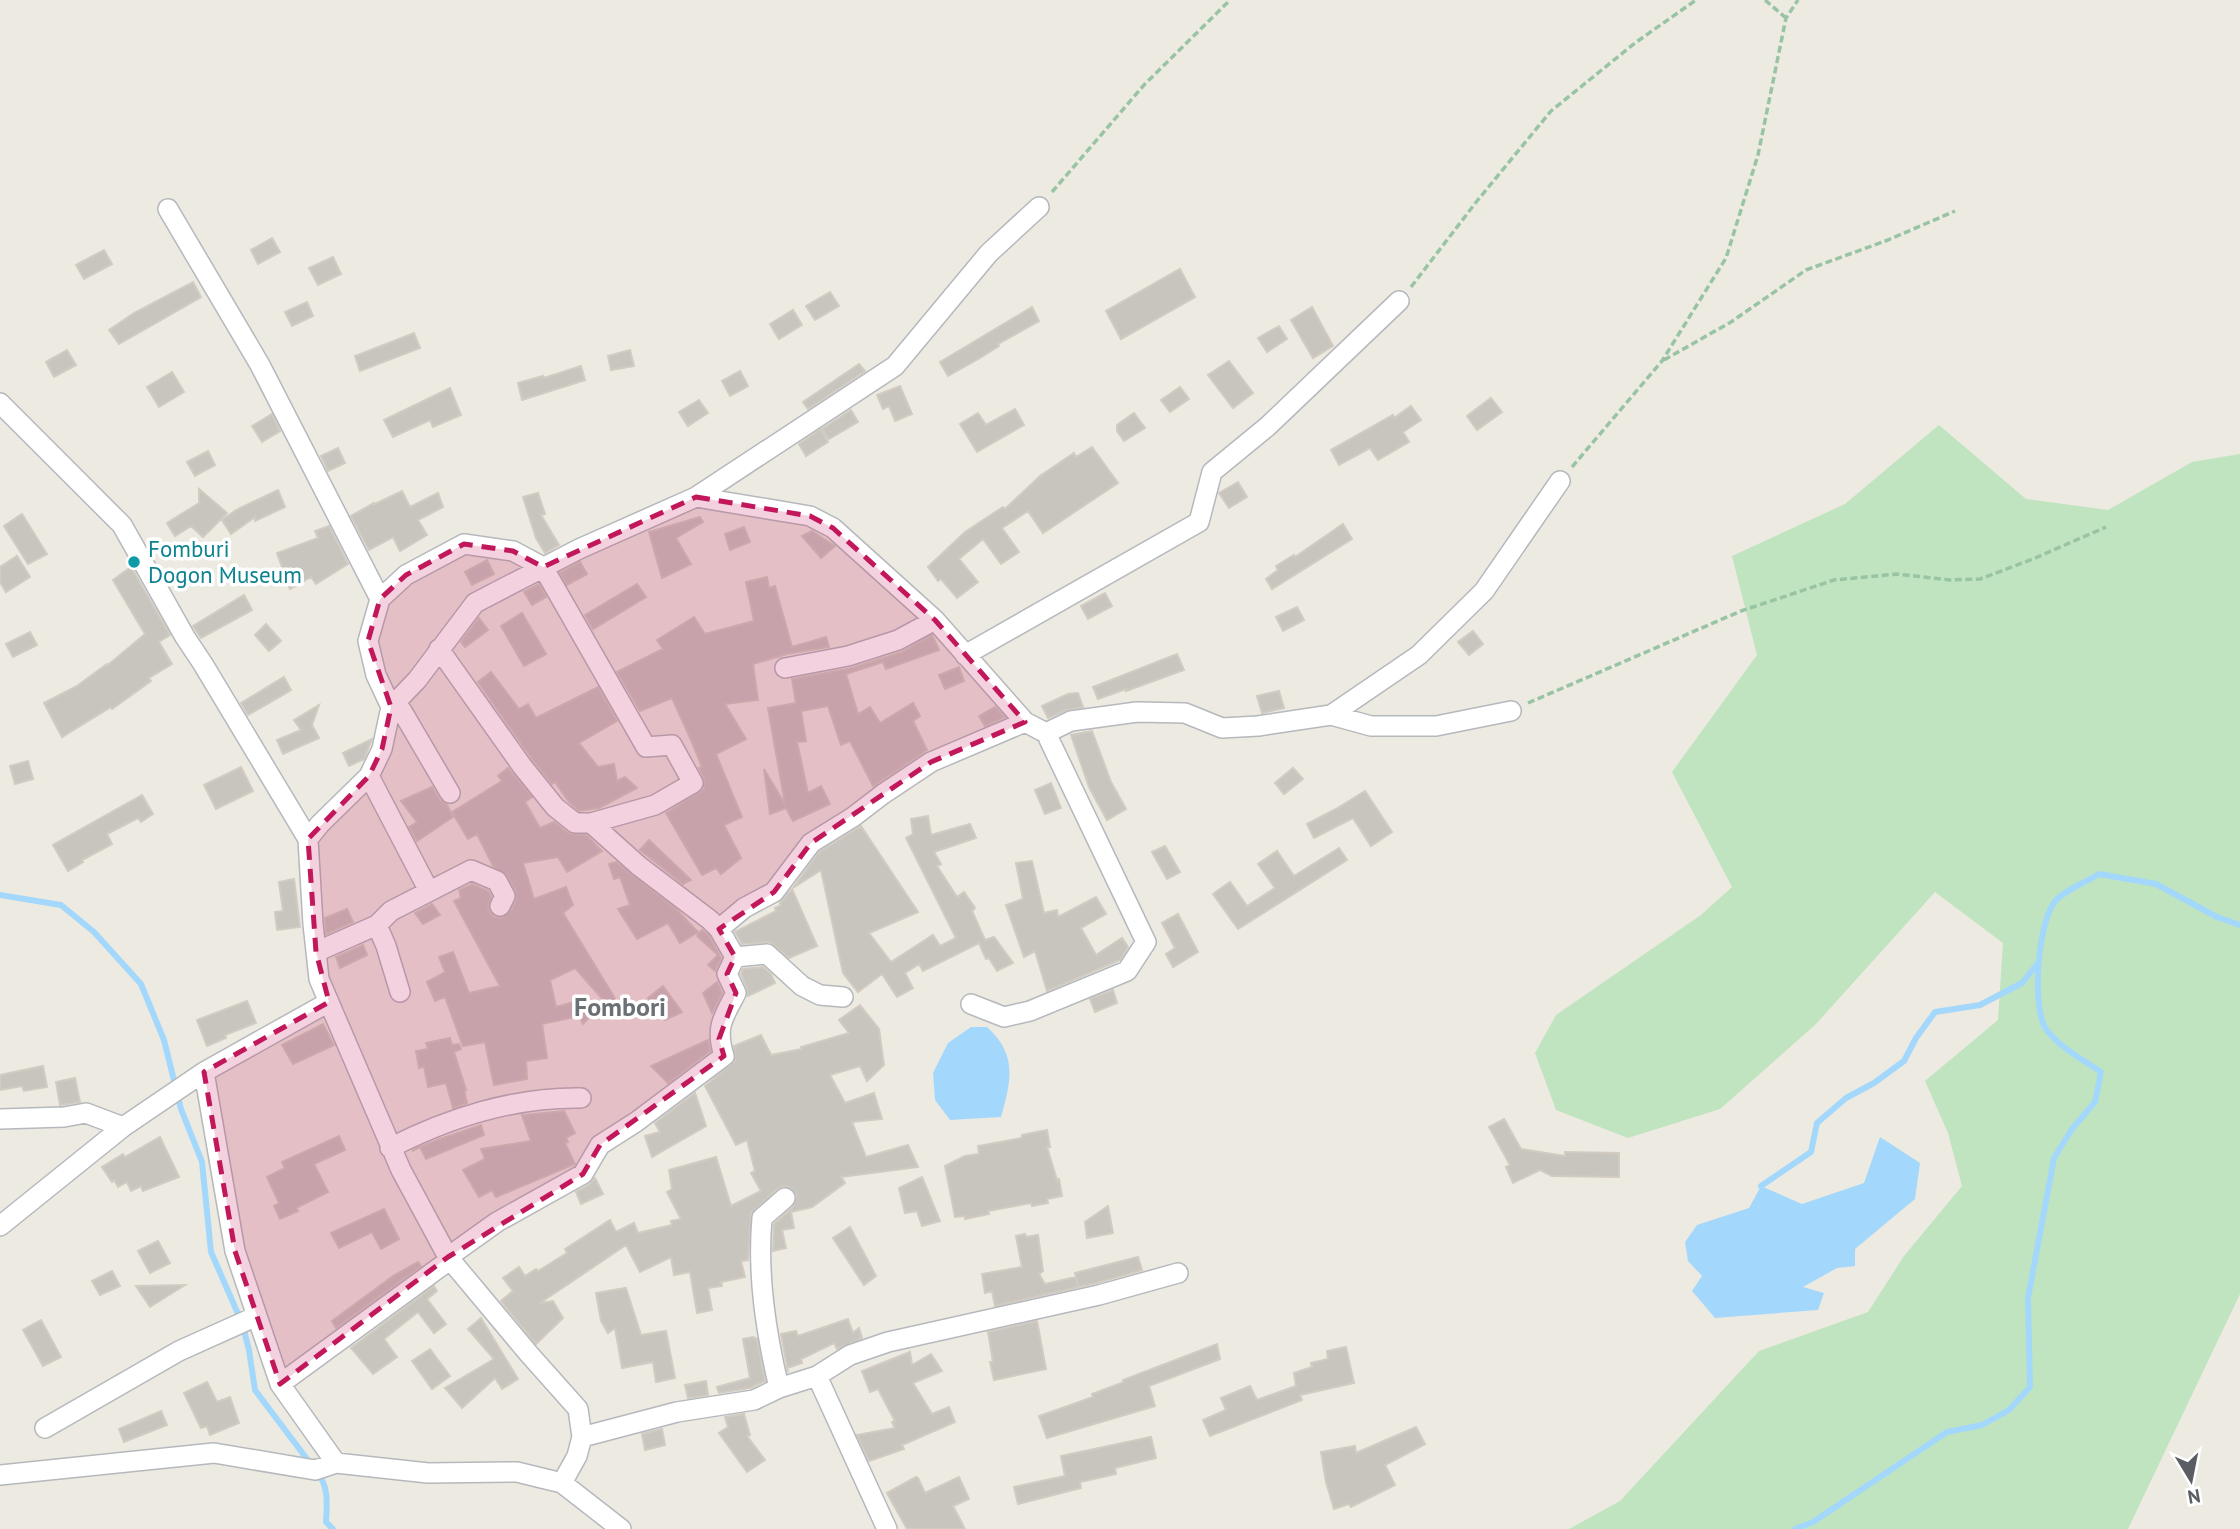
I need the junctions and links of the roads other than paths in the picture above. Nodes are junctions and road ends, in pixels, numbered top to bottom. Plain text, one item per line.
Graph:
1 (1039, 207) road end
2 (168, 209) dead end
3 (1399, 301) road end
4 (0, 403) edge
5 (1560, 481) road end
6 (696, 497) junction
7 (543, 567) junction
8 (380, 599) junction
9 (935, 620) junction
10 (439, 649) junction
11 (965, 655) junction
12 (785, 668) dead end
13 (391, 707) junction
14 (1511, 711) road end
15 (1331, 715) junction
16 (1025, 722) junction
17 (1046, 733) junction
18 (369, 776) junction
19 (450, 793) dead end
20 (591, 824) junction
21 (308, 839) junction
22 (429, 891) junction
23 (500, 906) dead end
24 (377, 925) junction
25 (719, 929) junction
26 (316, 952) junction
27 (735, 957) junction
28 (400, 992) dead end
29 (842, 997) dead end
30 (329, 1002) junction
31 (971, 1004) dead end
32 (204, 1072) junction
33 (581, 1098) dead end
34 (0, 1119) edge
35 (122, 1126) junction
36 (390, 1147) junction
37 (785, 1198) dead end
38 (0, 1226) edge
39 (449, 1258) junction
40 (1178, 1273) dead end
41 (257, 1316) junction
42 (817, 1376) junction
43 (280, 1384) junction
44 (779, 1388) junction
45 (45, 1427) dead end
46 (582, 1437) junction
47 (336, 1463) junction
48 (0, 1475) edge
49 (562, 1483) junction
50 (602, 1522) edge
51 (621, 1529) edge
52 (887, 1529) edge

1 - 6 street
2 - 8 street
3 - 11 street
4 - 21 street
5 - 15 street
6 - 7 street
6 - 9 street
7 - 8 street
7 - 10 street
7 - 20 street
8 - 13 street
9 - 11 street
9 - 12 street
10 - 13 street
10 - 20 street
11 - 16 street
13 - 18 street
13 - 19 street
14 - 15 street
15 - 17 street
16 - 17 street
16 - 25 street
17 - 31 street
18 - 21 street
18 - 22 street
20 - 25 street
21 - 26 street
22 - 23 street
22 - 24 street
24 - 26 street
24 - 28 street
25 - 27 street
26 - 30 street
27 - 29 street
27 - 39 street
30 - 32 street
30 - 36 street
32 - 35 street
32 - 41 street
33 - 36 street
34 - 35 street
35 - 38 street
36 - 39 street
37 - 44 street
39 - 43 street
39 - 46 street
40 - 42 street
41 - 43 street
41 - 45 street
42 - 44 street
42 - 52 street
43 - 47 street
44 - 46 street
46 - 49 street
47 - 48 street
47 - 49 street
49 - 50 street
50 - 51 street

